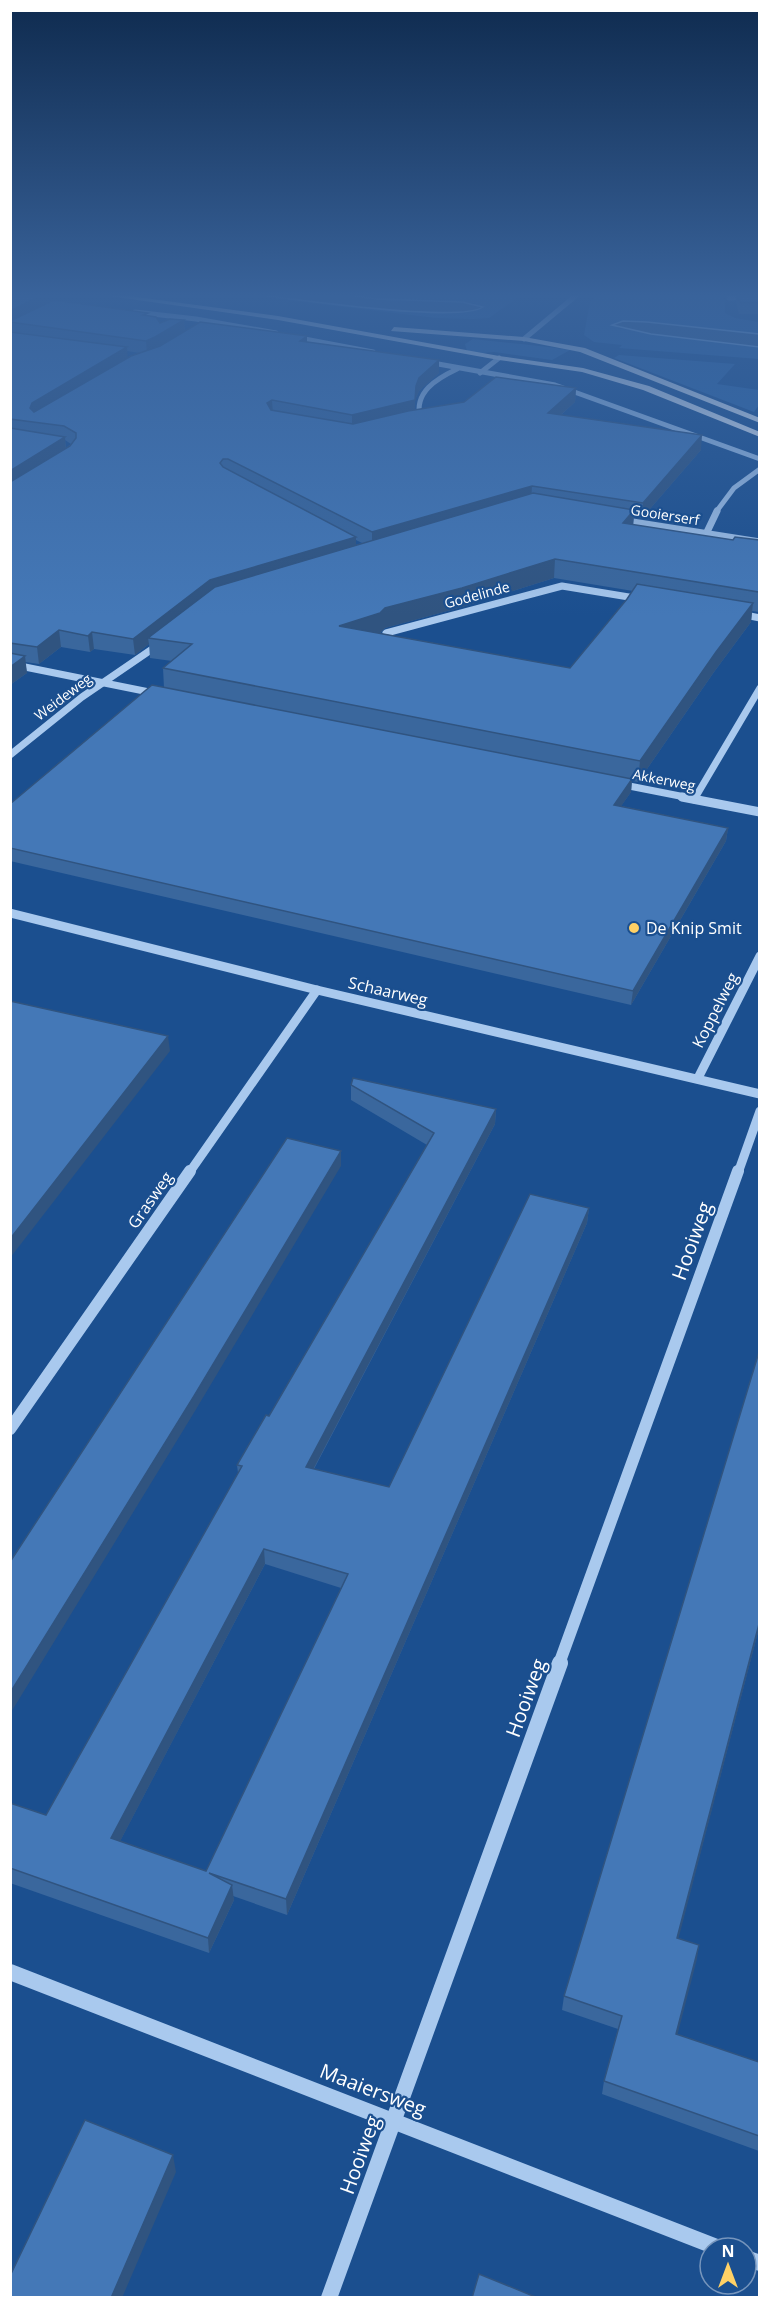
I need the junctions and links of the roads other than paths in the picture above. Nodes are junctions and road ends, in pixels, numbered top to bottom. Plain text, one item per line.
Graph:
1 (419, 401) edge
2 (602, 401) edge
3 (677, 401) edge
4 (708, 401) edge
5 (429, 416) edge
6 (759, 421) edge
7 (759, 435) edge
8 (759, 459) edge
9 (759, 469) edge
10 (613, 519) edge
11 (706, 534) junction
12 (759, 542) edge
13 (655, 601) edge
14 (736, 614) edge
15 (759, 618) edge
16 (169, 636) edge
17 (406, 652) edge
18 (10, 664) edge
19 (105, 683) junction
20 (759, 688) edge
21 (174, 697) edge
22 (10, 755) edge
23 (613, 783) edge
24 (693, 799) junction
25 (759, 812) edge
26 (10, 913) edge
27 (759, 956) edge
28 (317, 990) junction
29 (698, 1078) junction
30 (759, 1094) edge
31 (759, 1111) edge
32 (10, 1429) edge
33 (10, 1972) edge
34 (393, 2122) junction
35 (698, 2240) edge
36 (329, 2298) edge

1 - 5 street
2 - 8 street
3 - 7 main road
4 - 6 main road
9 - 11 street
10 - 11 street, Gooierserf
11 - 12 street, Gooierserf
13 - 17 street, Godelinde
14 - 15 street
16 - 19 street, Weideweg
18 - 19 street
19 - 21 street
19 - 22 street, Weideweg
20 - 24 street
23 - 24 street, Akkerweg
24 - 25 street, Akkerweg
26 - 28 street, Schaarweg
27 - 29 street, Koppelweg
28 - 29 street, Schaarweg
28 - 32 street, Grasweg
29 - 30 street, Schaarweg
31 - 34 street, Hooiweg
33 - 34 street, Maaiersweg
34 - 35 street, Maaiersweg
34 - 36 street, Hooiweg

